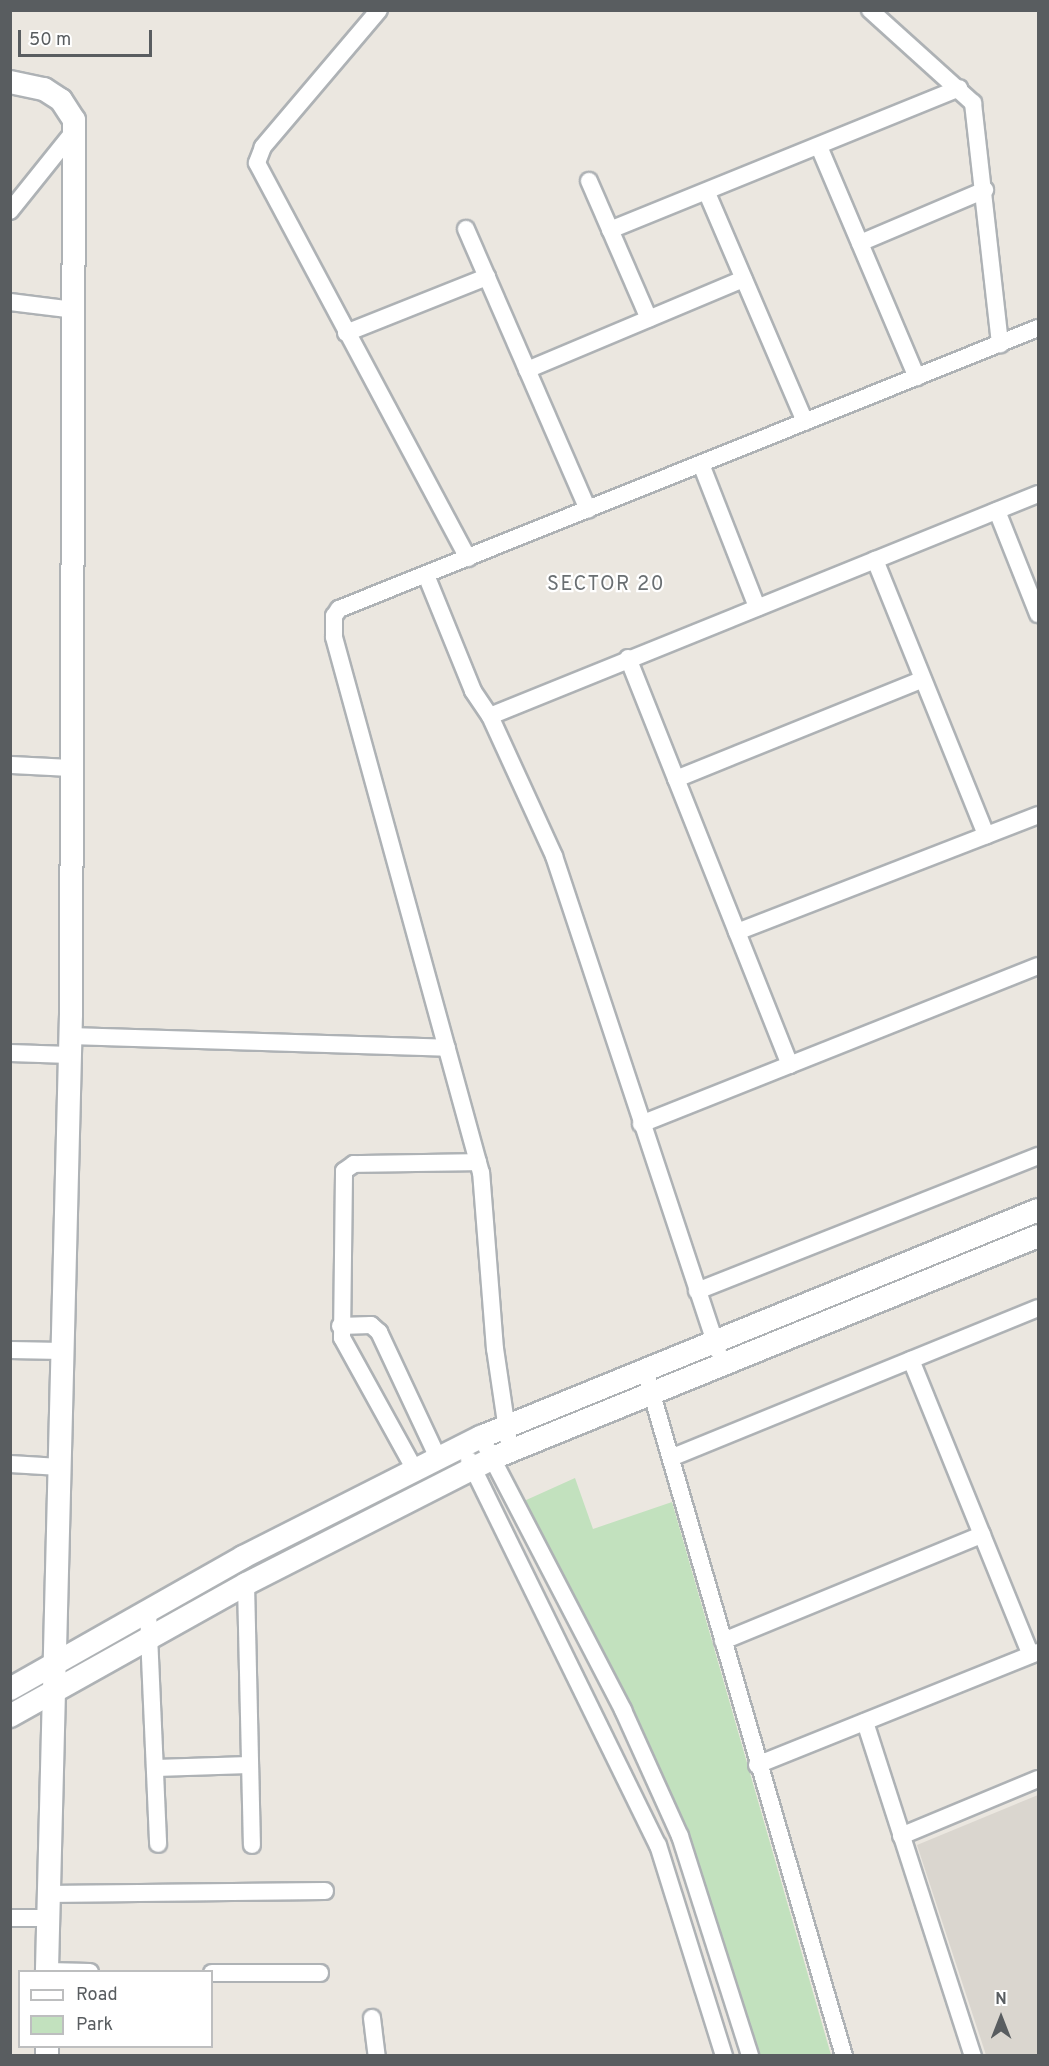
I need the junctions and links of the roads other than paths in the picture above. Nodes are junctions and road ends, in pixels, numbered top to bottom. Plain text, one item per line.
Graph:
1 (379, 10) edge
2 (870, 10) edge
3 (10, 82) edge
4 (959, 88) junction
5 (74, 131) junction
6 (820, 149) junction
7 (589, 181) dead end
8 (985, 190) junction
9 (707, 193) junction
10 (10, 212) edge
11 (466, 229) dead end
12 (610, 230) junction
13 (860, 243) junction
14 (487, 277) junction
15 (744, 279) junction
16 (10, 302) edge
17 (74, 310) junction
18 (649, 319) junction
19 (1038, 328) edge
20 (346, 333) junction
21 (1000, 344) junction
22 (527, 370) junction
23 (917, 377) junction
24 (806, 422) junction
25 (701, 464) junction
26 (1038, 494) edge
27 (588, 510) junction
28 (997, 511) junction
29 (468, 558) junction
30 (875, 560) junction
31 (426, 575) junction
32 (758, 607) junction
33 (1038, 614) edge
34 (628, 658) junction
35 (923, 679) junction
36 (490, 716) junction
37 (10, 765) edge
38 (72, 768) junction
39 (676, 779) junction
40 (1038, 815) edge
41 (986, 835) junction
42 (737, 932) junction
43 (1038, 966) edge
44 (70, 1045) junction
45 (447, 1048) junction
46 (10, 1053) edge
47 (790, 1065) junction
48 (641, 1124) junction
49 (1038, 1155) edge
50 (478, 1162) junction
51 (1038, 1210) edge
52 (1038, 1236) edge
53 (697, 1291) junction
54 (1038, 1309) edge
55 (340, 1326) junction
56 (714, 1340) junction
57 (10, 1350) edge
58 (63, 1350) junction
59 (911, 1360) junction
60 (722, 1363) junction
61 (645, 1370) junction
62 (652, 1393) junction
63 (506, 1426) junction
64 (472, 1442) junction
65 (673, 1457) junction
66 (438, 1458) junction
67 (492, 1459) junction
68 (10, 1464) edge
69 (60, 1467) junction
70 (415, 1470) junction
71 (982, 1535) junction
72 (246, 1584) junction
73 (148, 1612) junction
74 (149, 1639) junction
75 (723, 1641) junction
76 (1035, 1653) edge
77 (56, 1662) junction
78 (10, 1689) edge
79 (55, 1691) junction
80 (10, 1716) edge
81 (865, 1722) junction
82 (249, 1765) junction
83 (757, 1765) junction
84 (156, 1768) junction
85 (1038, 1779) edge
86 (901, 1836) junction
87 (158, 1844) dead end
88 (252, 1845) dead end
89 (325, 1892) dead end
90 (47, 1894) junction
91 (10, 1918) edge
92 (47, 1918) junction
93 (47, 1970) edge
94 (213, 1972) edge
95 (320, 1974) dead end
96 (372, 2018) dead end
97 (377, 2055) edge
98 (724, 2055) edge
99 (750, 2055) edge
100 (844, 2055) edge
101 (973, 2055) edge

1 - 20 street
2 - 4 street
3 - 5 main road
4 - 6 street
4 - 8 street
5 - 10 street
5 - 17 main road
6 - 9 street
6 - 13 street
7 - 12 street
8 - 13 street
8 - 21 street
9 - 12 street
9 - 15 street
11 - 14 street
12 - 18 street
13 - 23 street
14 - 20 street
14 - 22 street
15 - 18 street
15 - 24 street
16 - 17 street
17 - 38 main road
18 - 22 street
19 - 21 street
20 - 29 street
21 - 23 street
22 - 27 street
23 - 24 street
24 - 25 street
25 - 27 street
25 - 32 street
26 - 28 street
27 - 29 street
28 - 30 street
28 - 33 street
29 - 31 street
30 - 32 street
30 - 35 street
31 - 36 street
31 - 45 street
32 - 34 street
34 - 36 street
34 - 39 street
35 - 39 street
35 - 41 street
36 - 48 street
37 - 38 street
38 - 44 main road
39 - 42 street
40 - 41 street
41 - 42 street
42 - 47 street
43 - 47 street
44 - 45 street
44 - 46 street
44 - 58 main road
45 - 50 street
47 - 48 street
48 - 53 street
49 - 53 street
50 - 55 street
50 - 63 street
51 - 56 main road
52 - 60 main road
53 - 56 street
54 - 59 street
55 - 66 street
55 - 70 street
56 - 60 street
56 - 61 main road
57 - 58 street
58 - 69 main road
59 - 65 street
59 - 71 street
60 - 62 main road
61 - 62 street
61 - 63 main road
62 - 65 street
62 - 67 main road
63 - 64 main road
63 - 67 street
64 - 66 main road
64 - 67 street
65 - 75 street
66 - 70 main road
67 - 72 main road
67 - 98 street
67 - 99 street
68 - 69 street
69 - 77 main road
70 - 73 main road
71 - 75 street
71 - 76 street
72 - 74 main road
72 - 82 street
73 - 74 street
73 - 77 main road
74 - 79 main road
74 - 84 street
75 - 83 street
76 - 81 street
77 - 78 main road
77 - 79 main road
79 - 80 main road
79 - 90 main road
81 - 83 street
81 - 86 street
82 - 84 street
82 - 88 street
83 - 100 street
84 - 87 street
85 - 86 street
86 - 101 street
89 - 90 street
90 - 92 main road
91 - 92 street
92 - 93 main road
94 - 95 street
96 - 97 street

